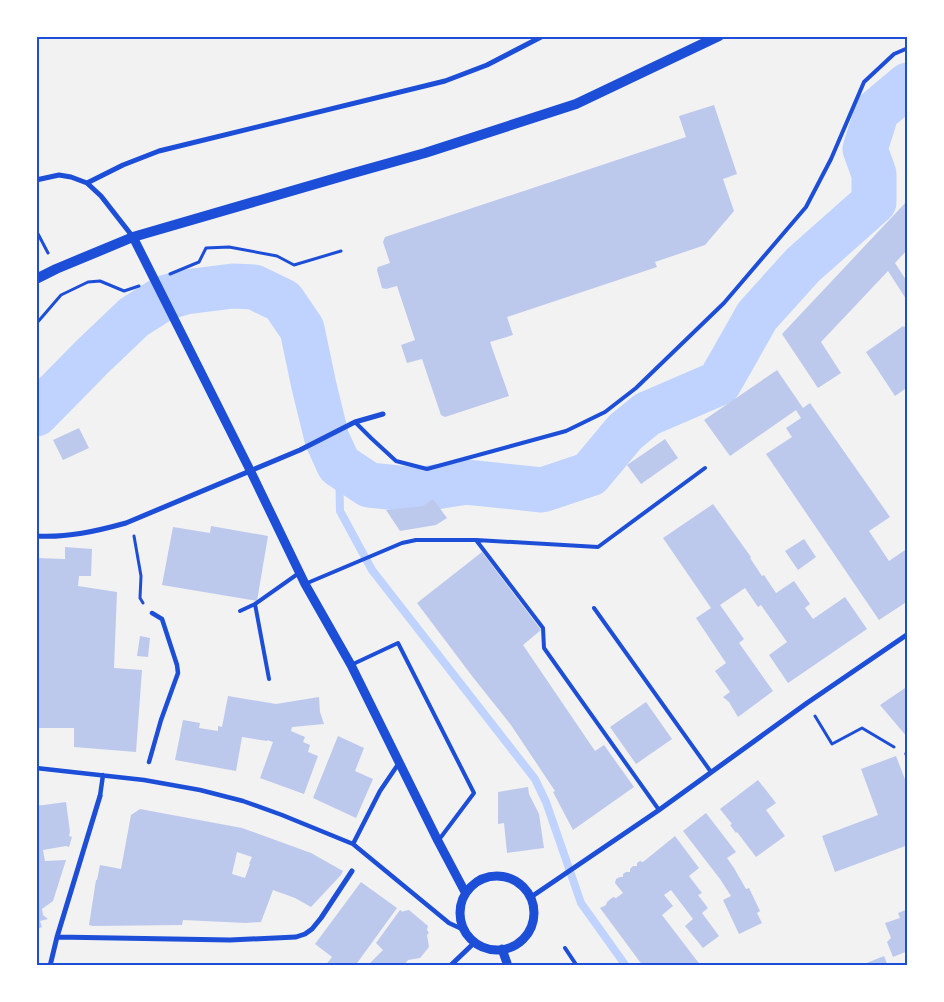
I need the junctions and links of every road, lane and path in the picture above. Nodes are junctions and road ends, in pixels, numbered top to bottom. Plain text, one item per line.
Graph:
1 (543, 36) edge
2 (719, 36) edge
3 (908, 48) edge
4 (36, 180) edge
5 (87, 183) junction
6 (36, 230) edge
7 (133, 237) junction
8 (44, 246) dead end
9 (206, 248) dead end
10 (341, 251) dead end
11 (36, 279) edge
12 (100, 281) dead end
13 (36, 324) edge
14 (383, 414) dead end
15 (354, 423) junction
16 (705, 468) dead end
17 (250, 470) junction
18 (131, 521) junction
19 (36, 536) edge
20 (476, 540) junction
21 (299, 573) junction
22 (305, 584) junction
23 (255, 604) junction
24 (594, 608) dead end
25 (240, 611) dead end
26 (152, 613) joint
27 (908, 634) edge
28 (351, 665) junction
29 (269, 679) dead end
30 (807, 703) junction
31 (908, 755) edge
32 (149, 762) dead end
33 (399, 763) junction
34 (36, 768) edge
35 (711, 772) junction
36 (103, 775) junction
37 (100, 796) joint
38 (659, 810) junction
39 (438, 841) junction
40 (353, 844) junction
41 (352, 871) dead end
42 (465, 892) junction
43 (531, 897) junction
44 (464, 930) junction
45 (57, 937) junction
46 (474, 943) junction
47 (565, 948) dead end
48 (502, 950) junction
49 (50, 966) edge
50 (450, 966) edge
51 (508, 966) edge
52 (577, 966) edge

1 - 5 street
2 - 7 main road
3 - 15 lane
4 - 5 street
5 - 7 street
6 - 8 path
7 - 11 main road
7 - 17 street
9 - 10 path
12 - 13 path
14 - 15 street
15 - 17 street
16 - 20 lane
17 - 18 street
17 - 21 street
18 - 19 street
18 - 26 path
20 - 22 lane
20 - 38 lane
21 - 22 street
21 - 23 lane
22 - 28 street
23 - 25 lane
23 - 29 lane
24 - 35 lane
26 - 32 street
27 - 30 street
28 - 33 street
28 - 39 lane
30 - 31 path
30 - 35 street
33 - 39 street
33 - 40 street
34 - 36 street
35 - 38 street
36 - 37 street
36 - 40 street
37 - 45 street
38 - 43 street
39 - 42 street
40 - 44 street
41 - 45 street
42 - 43 street
42 - 44 street
43 - 48 street
44 - 46 street
45 - 49 street
46 - 48 street
46 - 50 street
47 - 52 lane
48 - 51 street

